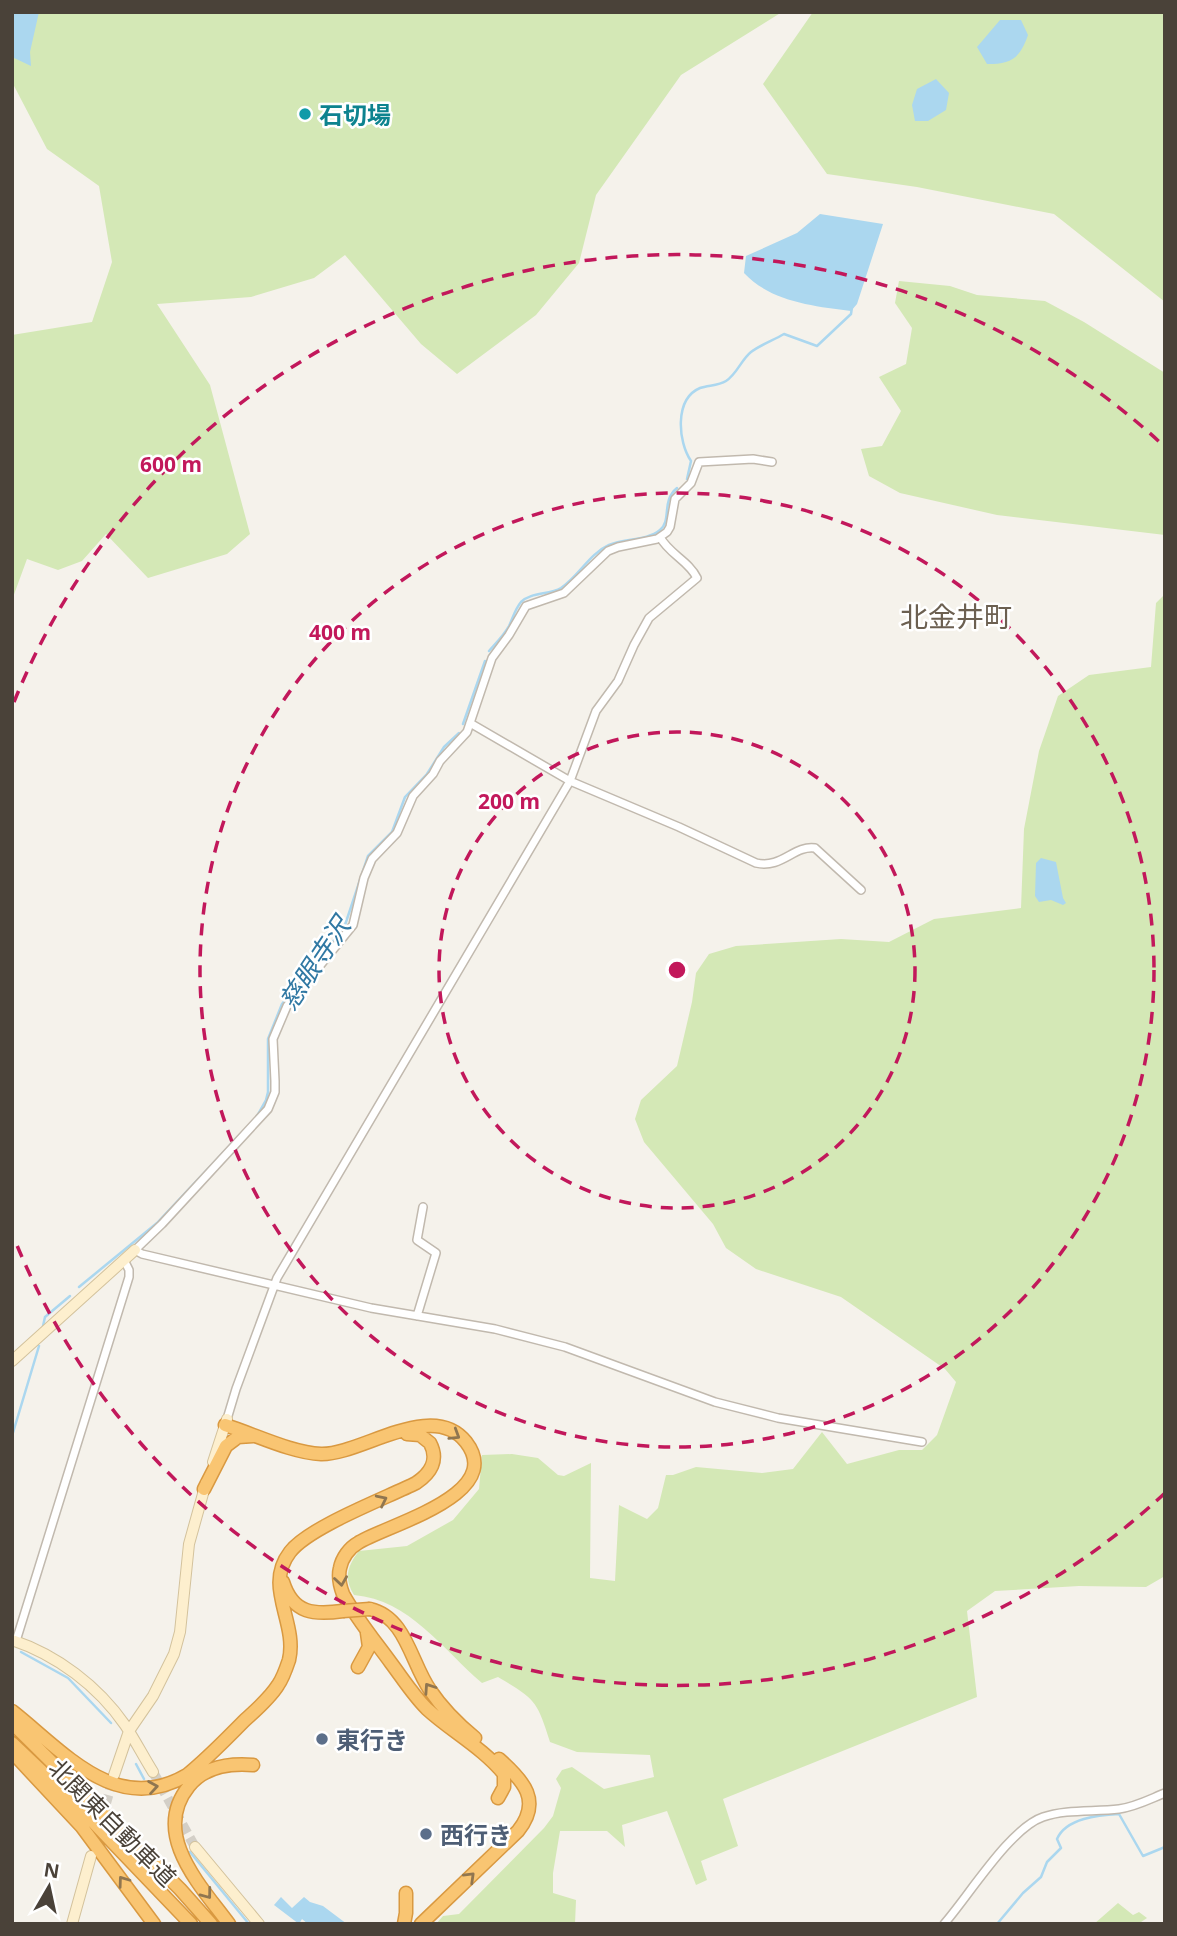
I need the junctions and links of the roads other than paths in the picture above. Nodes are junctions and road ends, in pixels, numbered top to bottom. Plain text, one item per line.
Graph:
1 (772, 462) dead end
2 (660, 537) junction
3 (470, 723) junction
4 (570, 781) junction
5 (862, 890) dead end
6 (423, 1207) dead end
7 (135, 1250) junction
8 (124, 1260) junction
9 (274, 1286) junction
10 (417, 1316) junction
11 (12, 1361) edge
12 (226, 1422) junction
13 (390, 1434) junction
14 (261, 1437) junction
15 (922, 1442) dead end
16 (204, 1489) junction
17 (284, 1561) junction
18 (364, 1626) junction
19 (14, 1641) edge
20 (358, 1667) dead end
21 (12, 1711) edge
22 (12, 1723) edge
23 (129, 1731) junction
24 (12, 1743) edge
25 (12, 1752) edge
26 (253, 1765) dead end
27 (153, 1772) tunnel mouth
28 (114, 1775) tunnel mouth
29 (1165, 1793) edge
30 (498, 1798) dead end
31 (195, 1847) tunnel mouth
32 (91, 1856) tunnel mouth
33 (406, 1893) dead end
34 (72, 1924) edge
35 (154, 1924) edge
36 (191, 1924) edge
37 (211, 1924) edge
38 (229, 1924) edge
39 (259, 1924) edge
40 (404, 1924) edge
41 (421, 1924) edge
42 (944, 1924) edge

1 - 2 street
2 - 3 street
2 - 4 street
3 - 4 street
3 - 7 street
4 - 5 street
4 - 9 street
6 - 10 street
7 - 8 street
7 - 9 street
8 - 11 street
8 - 19 street
9 - 10 street
9 - 12 street
10 - 15 street
12 - 14 highway
12 - 16 street
13 - 14 highway
17 -> 13 highway
13 -> 18 highway
14 - 16 highway
16 - 23 street
21 -> 17 highway
41 -> 17 highway, bridge
18 - 20 highway
18 - 30 highway
19 - 23 street
22 - 37 highway, 北関東自動車道
23 - 27 street
23 - 28 street
24 - 36 highway, 北関東自動車道
35 -> 25 highway
26 -> 38 highway
29 - 42 street
31 - 39 street
32 - 34 street
33 - 40 highway

